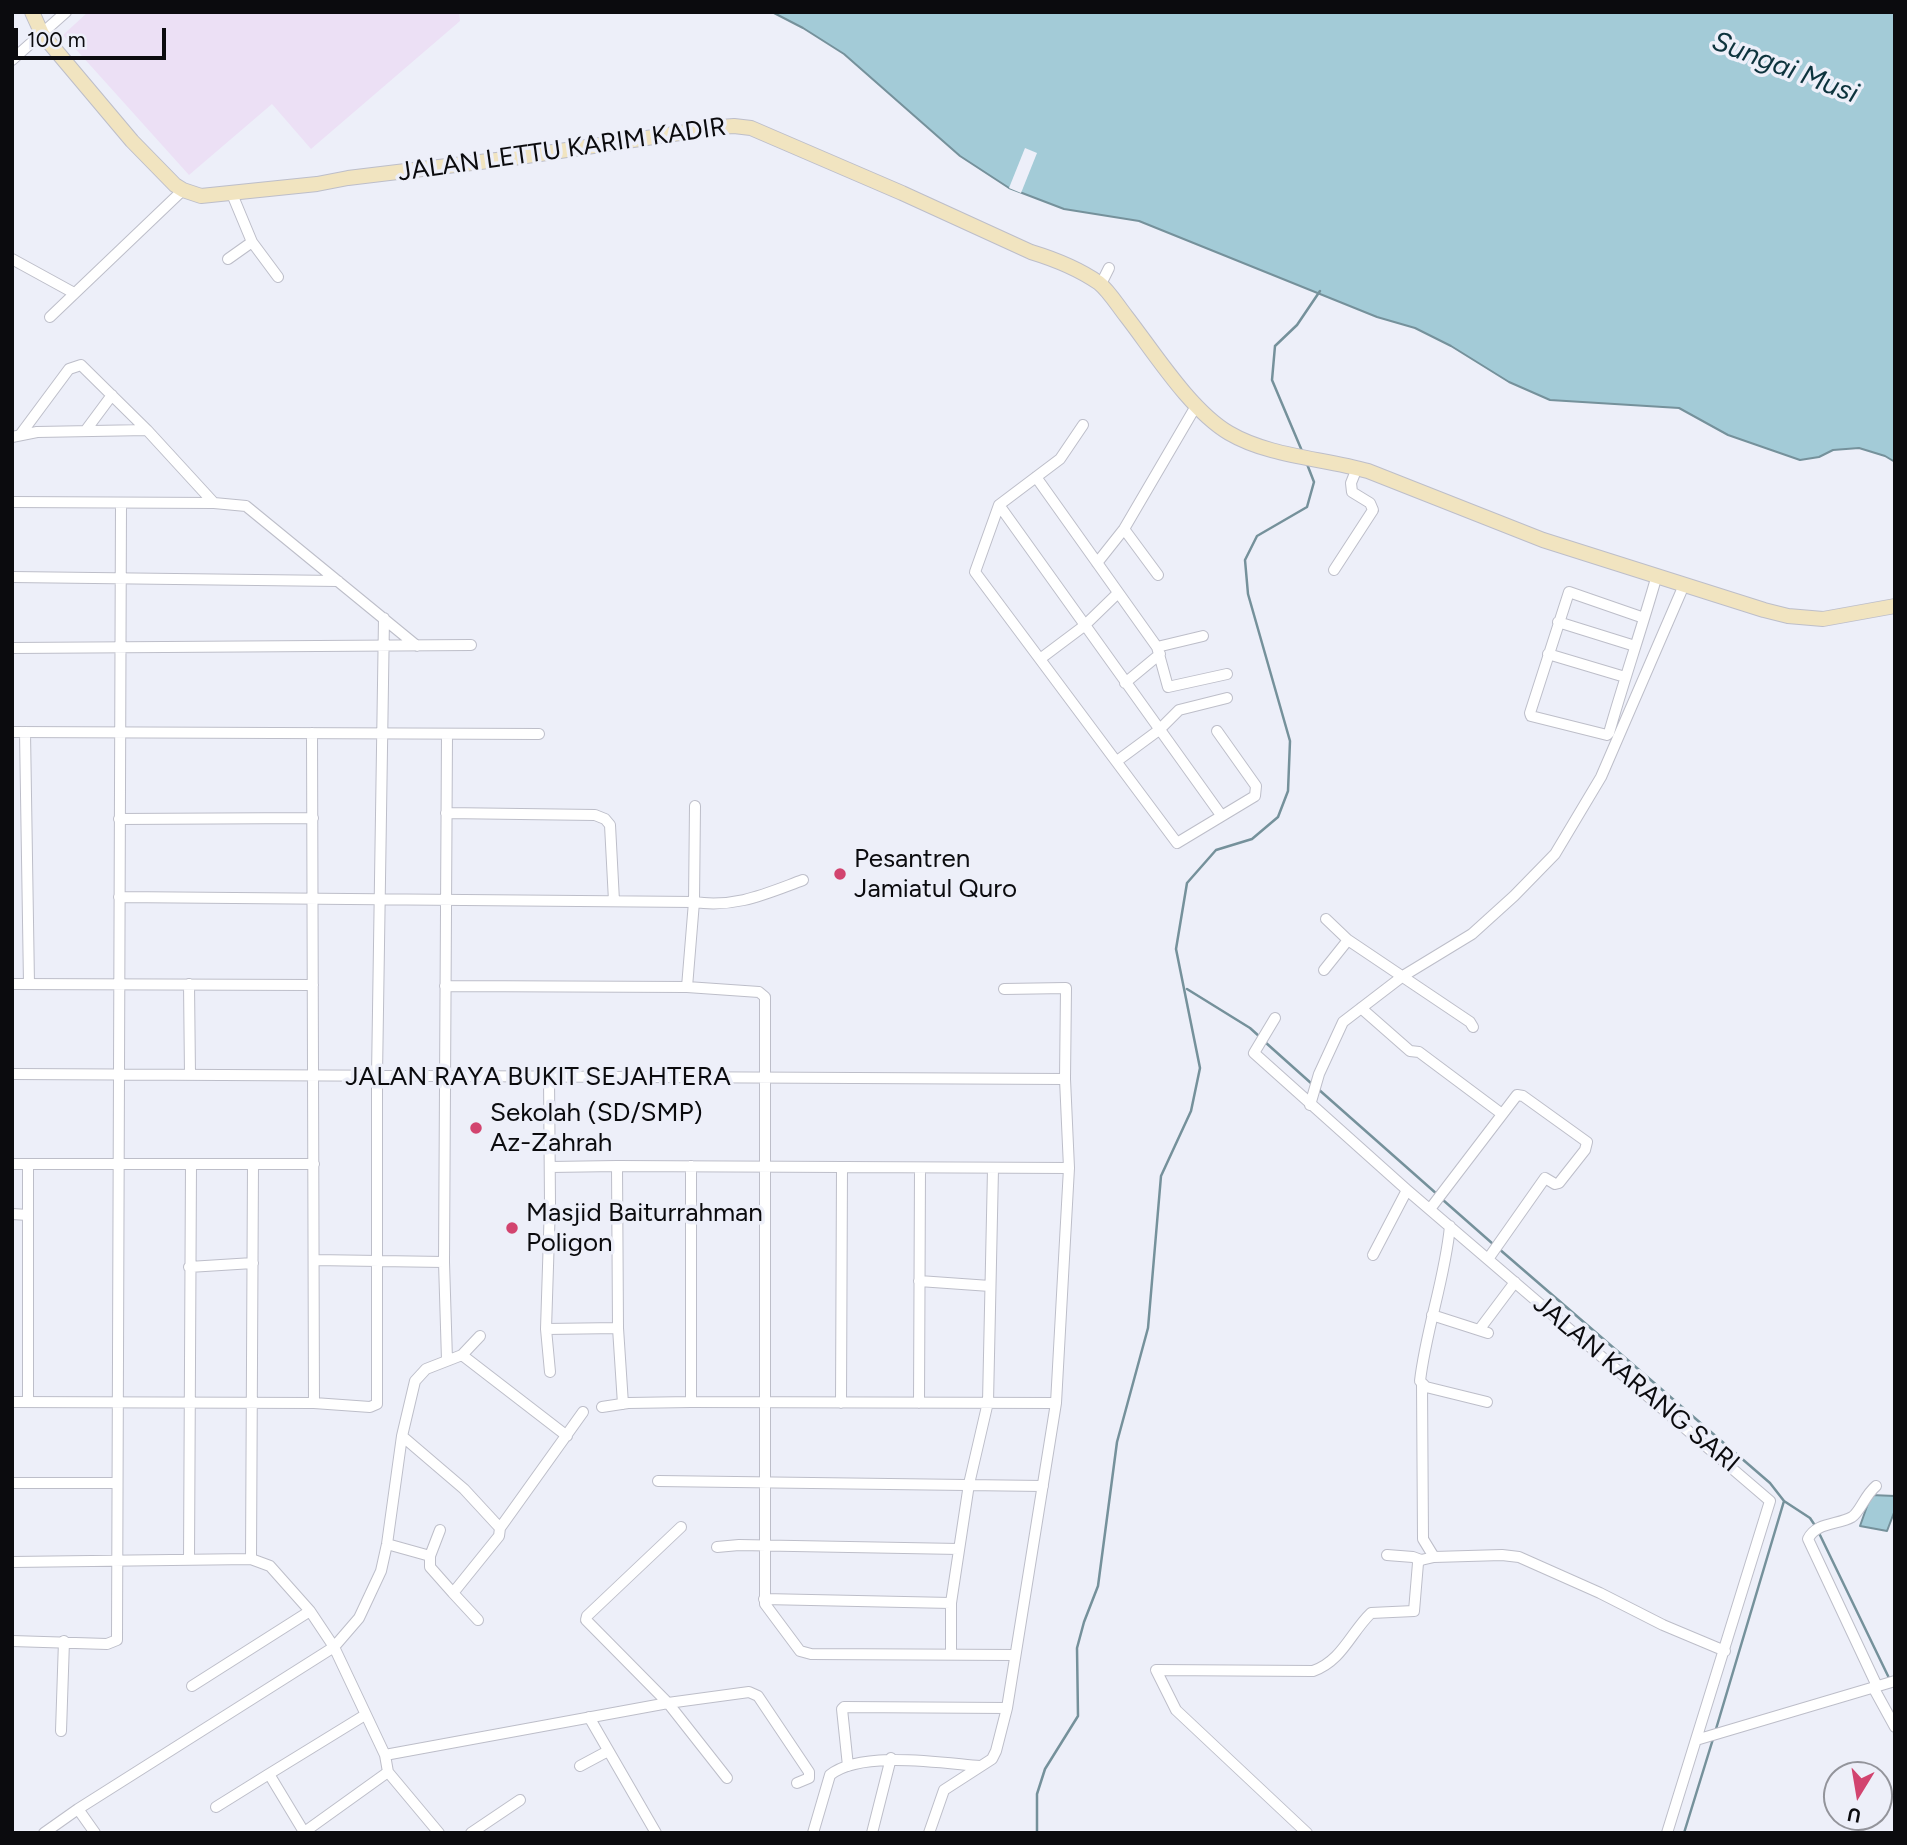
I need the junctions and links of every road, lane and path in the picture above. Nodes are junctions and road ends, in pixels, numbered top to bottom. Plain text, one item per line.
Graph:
1 (32, 12) edge
2 (66, 12) edge
3 (42, 34) junction
4 (12, 60) edge
5 (183, 190) junction
6 (232, 194) junction
7 (252, 242) junction
8 (12, 259) edge
9 (228, 260) dead end
10 (1109, 268) dead end
11 (278, 277) dead end
12 (1101, 284) junction
13 (74, 293) junction
14 (50, 317) dead end
15 (112, 395) junction
16 (1196, 406) junction
17 (1083, 425) dead end
18 (86, 430) junction
19 (147, 430) junction
20 (16, 436) edge
21 (1357, 468) junction
22 (1036, 477) junction
23 (12, 502) edge
24 (121, 503) junction
25 (214, 503) junction
26 (999, 505) junction
27 (1124, 529) junction
28 (1097, 563) junction
29 (1334, 570) dead end
30 (1158, 575) dead end
31 (1657, 575) junction
32 (12, 577) edge
33 (121, 578) junction
34 (338, 580) junction
35 (1684, 584) junction
36 (1118, 593) junction
37 (1895, 606) edge
38 (384, 618) junction
39 (1644, 618) junction
40 (1558, 622) junction
41 (1084, 626) junction
42 (1203, 636) dead end
43 (471, 645) dead end
44 (385, 646) junction
45 (417, 646) junction
46 (1635, 646) junction
47 (12, 648) edge
48 (120, 648) junction
49 (1159, 651) junction
50 (1548, 654) junction
51 (1040, 659) junction
52 (1227, 674) dead end
53 (1625, 677) junction
54 (1125, 683) junction
55 (1227, 698) dead end
56 (1159, 730) junction
57 (1217, 731) dead end
58 (12, 732) edge
59 (25, 732) junction
60 (120, 733) junction
61 (312, 733) junction
62 (383, 734) junction
63 (447, 734) junction
64 (539, 734) dead end
65 (1117, 761) junction
66 (12, 775) edge
67 (26, 775) junction
68 (695, 806) dead end
69 (446, 813) junction
70 (1221, 815) junction
71 (313, 818) junction
72 (119, 819) junction
73 (803, 880) dead end
74 (119, 897) junction
75 (313, 899) junction
76 (380, 900) junction
77 (445, 900) junction
78 (614, 901) junction
79 (694, 902) junction
80 (1326, 919) dead end
81 (1348, 940) junction
82 (1324, 970) dead end
83 (1403, 976) junction
84 (12, 984) edge
85 (29, 984) junction
86 (118, 984) junction
87 (190, 985) junction
88 (313, 985) junction
89 (445, 986) junction
90 (687, 987) junction
91 (1004, 989) dead end
92 (1361, 1008) junction
93 (1275, 1018) dead end
94 (1473, 1027) dead end
95 (12, 1074) edge
96 (118, 1075) junction
97 (190, 1075) junction
98 (313, 1076) junction
99 (376, 1076) junction
100 (444, 1077) junction
101 (549, 1077) junction
102 (766, 1079) junction
103 (1065, 1079) junction
104 (1312, 1100) junction
105 (1503, 1114) junction
106 (12, 1164) edge
107 (29, 1164) junction
108 (118, 1164) junction
109 (191, 1164) junction
110 (253, 1164) junction
111 (314, 1164) junction
112 (617, 1166) junction
113 (691, 1166) junction
114 (550, 1167) junction
115 (765, 1167) junction
116 (842, 1167) junction
117 (920, 1168) junction
118 (1069, 1168) junction
119 (993, 1169) junction
120 (1407, 1189) junction
121 (1433, 1206) junction
122 (12, 1214) edge
123 (28, 1214) junction
124 (1450, 1226) junction
125 (1373, 1255) dead end
126 (1490, 1256) junction
127 (377, 1260) junction
128 (314, 1261) junction
129 (444, 1262) junction
130 (253, 1263) junction
131 (189, 1267) junction
132 (919, 1281) junction
133 (1515, 1282) junction
134 (990, 1286) junction
135 (1432, 1315) junction
136 (618, 1328) junction
137 (546, 1329) junction
138 (480, 1335) dead end
139 (462, 1355) junction
140 (447, 1360) junction
141 (550, 1372) dead end
142 (1422, 1384) junction
143 (12, 1402) edge
144 (28, 1402) junction
145 (117, 1402) junction
146 (691, 1402) junction
147 (988, 1402) junction
148 (1487, 1402) dead end
149 (190, 1403) junction
150 (252, 1403) junction
151 (314, 1403) junction
152 (765, 1403) junction
153 (841, 1403) junction
154 (919, 1403) junction
155 (1056, 1403) junction
156 (623, 1404) junction
157 (603, 1407) dead end
158 (583, 1412) dead end
159 (568, 1436) junction
160 (402, 1437) junction
161 (658, 1481) dead end
162 (764, 1481) junction
163 (12, 1483) edge
164 (117, 1483) junction
165 (969, 1485) junction
166 (1042, 1486) junction
167 (1876, 1486) dead end
168 (681, 1527) dead end
169 (499, 1528) junction
170 (440, 1530) dead end
171 (387, 1544) junction
172 (764, 1546) junction
173 (717, 1547) dead end
174 (959, 1549) junction
175 (1387, 1555) dead end
176 (430, 1556) junction
177 (1434, 1557) junction
178 (251, 1559) junction
179 (117, 1560) junction
180 (189, 1560) junction
181 (1421, 1560) junction
182 (12, 1562) edge
183 (453, 1593) junction
184 (764, 1599) junction
185 (951, 1603) junction
186 (310, 1611) junction
187 (478, 1620) dead end
188 (12, 1641) edge
189 (64, 1641) junction
190 (334, 1647) junction
191 (1725, 1651) junction
192 (951, 1654) junction
193 (1016, 1655) junction
194 (1895, 1681) edge
195 (192, 1686) dead end
196 (1877, 1686) junction
197 (668, 1703) junction
198 (1007, 1708) junction
199 (365, 1714) junction
200 (589, 1717) junction
201 (1895, 1727) edge
202 (61, 1731) dead end
203 (1701, 1738) junction
204 (608, 1751) junction
205 (385, 1755) junction
206 (891, 1758) junction
207 (580, 1766) dead end
208 (848, 1766) junction
209 (980, 1766) junction
210 (388, 1772) junction
211 (269, 1774) junction
212 (727, 1778) dead end
213 (797, 1783) dead end
214 (520, 1800) dead end
215 (216, 1807) dead end
216 (78, 1809) junction
217 (303, 1832) edge
218 (44, 1833) edge
219 (95, 1833) edge
220 (439, 1833) edge
221 (471, 1833) edge
222 (656, 1833) edge
223 (813, 1833) edge
224 (872, 1833) edge
225 (929, 1833) edge
226 (1307, 1833) edge
227 (1667, 1833) edge

1 - 3 street
2 - 3 street
3 - 4 street
3 - 5 street
5 - 6 street, JALAN LETTU KARIM KADIR
5 - 13 street
6 - 7 street
6 - 12 street, JALAN LETTU KARIM KADIR
7 - 9 street
7 - 11 street
8 - 13 street
10 - 12 street
12 - 16 street, JALAN LETTU KARIM KADIR
13 - 14 street
15 - 18 street
15 - 19 street
15 - 20 street
16 - 21 street, JALAN LETTU KARIM KADIR
16 - 27 street
17 - 22 street
18 - 19 street
18 - 20 street
19 - 25 street
21 - 29 street
21 - 31 street, JALAN LETTU KARIM KADIR
22 - 26 street
22 - 28 street
23 - 24 street
24 - 25 street
24 - 33 street
25 - 34 street
26 - 41 street
26 - 51 street
27 - 28 street
27 - 30 street
28 - 36 street
31 - 35 street, JALAN LETTU KARIM KADIR
31 - 39 street
32 - 33 street
33 - 34 street
33 - 48 street
34 - 38 street
35 - 37 street, JALAN LETTU KARIM KADIR
35 - 83 street
36 - 41 street
36 - 49 street
38 - 44 street
38 - 45 street
39 - 40 street
39 - 46 street
40 - 46 street
40 - 50 street
41 - 51 street
41 - 54 street
42 - 49 street
43 - 45 street
44 - 45 street
44 - 48 street
44 - 62 street
46 - 53 street
47 - 48 street
48 - 60 street
49 - 52 street
49 - 54 street
50 - 53 street
50 - 53 street
51 - 65 street
54 - 56 street
55 - 56 street
56 - 65 street
56 - 70 street
57 - 70 street
58 - 59 street
59 - 60 street
59 - 67 street
60 - 61 street
60 - 72 street
61 - 62 street
61 - 71 street
62 - 63 street
62 - 76 street
63 - 64 street
63 - 69 street
65 - 70 street
66 - 67 street
67 - 85 street
68 - 79 street
69 - 77 street
69 - 78 street
71 - 72 street
71 - 75 street
72 - 74 street
73 - 79 street
74 - 75 street
74 - 86 street
75 - 76 street
75 - 88 street
76 - 77 street
76 - 99 street
77 - 78 street
77 - 89 street
78 - 79 street
79 - 90 street
80 - 81 street
81 - 82 street
81 - 83 street
83 - 92 street
83 - 94 street
84 - 85 street
85 - 86 street
86 - 87 street
86 - 96 street
87 - 88 street
87 - 97 street
88 - 98 street
89 - 90 street
89 - 100 street
90 - 102 street
91 - 103 street
92 - 104 street
92 - 105 street
93 - 104 street, JALAN KARANG SARI
95 - 96 street, JALAN RAYA BUKIT SEJAHTERA
96 - 97 street, JALAN RAYA BUKIT SEJAHTERA
96 - 108 street
97 - 98 street, JALAN RAYA BUKIT SEJAHTERA
98 - 99 street, JALAN RAYA BUKIT SEJAHTERA
98 - 111 street
99 - 100 street, JALAN RAYA BUKIT SEJAHTERA
99 - 127 street
100 - 101 street, JALAN RAYA BUKIT SEJAHTERA
100 - 129 street
101 - 102 street, JALAN RAYA BUKIT SEJAHTERA
101 - 114 street
102 - 103 street, JALAN RAYA BUKIT SEJAHTERA
102 - 115 street
103 - 118 street
104 - 120 street, JALAN KARANG SARI
105 - 121 street
105 - 126 street
106 - 107 street
107 - 108 street
107 - 123 street
108 - 109 street
108 - 145 street
109 - 110 street
109 - 131 street
110 - 111 street
110 - 130 street
111 - 128 street
112 - 113 street
112 - 114 street
112 - 136 street
113 - 115 street
113 - 146 street
114 - 137 street
115 - 116 street
115 - 152 street
116 - 117 street
116 - 153 street
117 - 119 street
117 - 132 street
118 - 119 street
118 - 155 street
119 - 134 street
120 - 121 street, JALAN KARANG SARI
120 - 125 street
121 - 124 street, JALAN KARANG SARI
122 - 123 street
123 - 144 street
124 - 126 street, JALAN KARANG SARI
124 - 135 street
126 - 133 street, JALAN KARANG SARI
127 - 128 street
127 - 129 street
127 - 151 street
128 - 151 street
129 - 140 street
130 - 131 street
130 - 150 street
131 - 149 street
132 - 134 street
132 - 154 street
133 - 135 street
133 - 191 street, JALAN KARANG SARI
134 - 147 street
135 - 142 street
136 - 137 street
136 - 156 street
137 - 141 street
138 - 139 street
139 - 140 street
139 - 159 street
140 - 160 street
142 - 148 street
142 - 177 street
143 - 144 street
144 - 145 street
145 - 149 street
145 - 164 street
146 - 152 street
146 - 156 street
147 - 154 street
147 - 155 street
147 - 165 street
149 - 150 street
149 - 180 street
150 - 151 street
150 - 178 street
152 - 153 street
152 - 162 street
153 - 154 street
155 - 166 street
156 - 157 street
158 - 159 street
159 - 169 street
160 - 169 street
160 - 171 street
161 - 162 street
162 - 165 street
162 - 172 street
163 - 164 street
164 - 179 street
165 - 166 street
165 - 174 street
166 - 193 street
167 - 196 street
168 - 197 street
169 - 183 street
170 - 176 street
171 - 176 street
171 - 190 street
172 - 173 street
172 - 174 street
172 - 184 street
174 - 185 street
175 - 181 street
176 - 183 street
177 - 181 street
177 - 191 street
178 - 180 street
178 - 186 street
179 - 180 street
179 - 182 street
179 - 189 street
181 - 226 street
183 - 187 street
184 - 185 street
184 - 192 street
185 - 192 street
186 - 190 street
186 - 195 street
188 - 189 street
189 - 202 street
190 - 199 street
190 - 216 street
191 - 203 street, JALAN KARANG SARI
192 - 193 street
193 - 198 street
194 - 196 street
196 - 201 street
196 - 203 street
197 - 200 street
197 - 212 street
197 - 213 street
198 - 208 street
198 - 209 street
199 - 205 street
199 - 211 street
200 - 204 street
200 - 205 street
203 - 227 street, JALAN KARANG SARI
204 - 207 street
204 - 222 street
205 - 210 street
206 - 208 street
206 - 209 street
206 - 224 street
208 - 223 street
209 - 225 street
210 - 217 street
210 - 220 street
211 - 215 street
211 - 217 street
214 - 221 street
216 - 218 street
216 - 219 street

